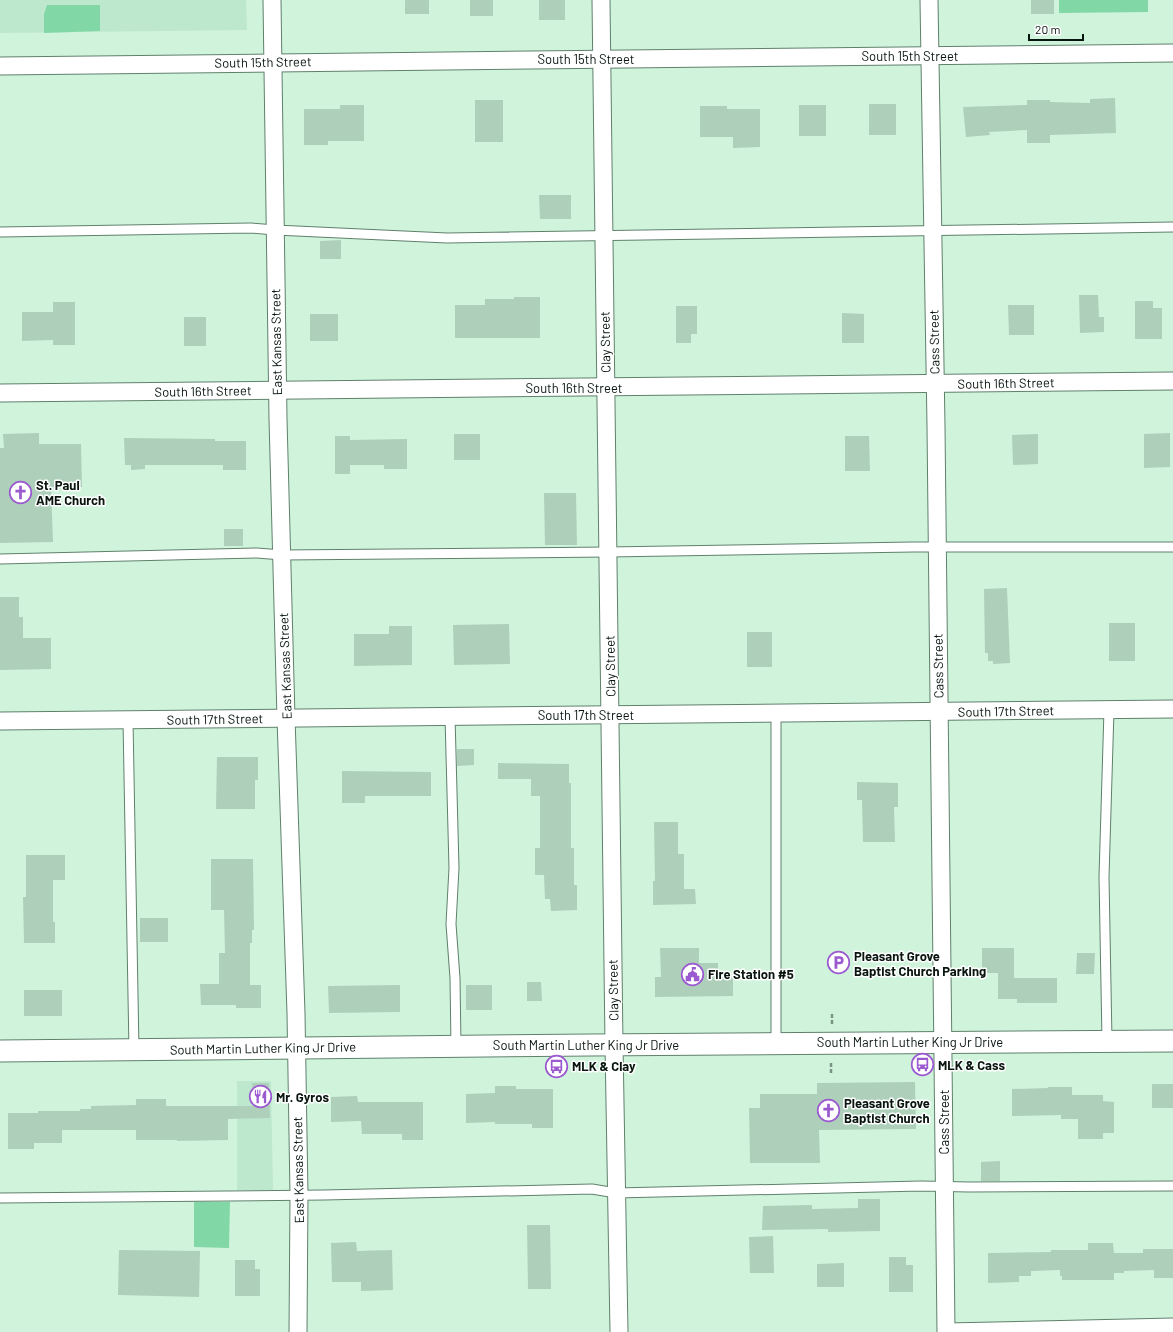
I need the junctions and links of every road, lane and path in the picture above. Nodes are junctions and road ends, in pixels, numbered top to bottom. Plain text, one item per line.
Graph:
1 (272, 0) edge
2 (601, 0) edge
3 (929, 0) edge
4 (1173, 53) edge
5 (930, 55) junction
6 (602, 58) junction
7 (272, 62) junction
8 (0, 66) edge
9 (1173, 227) edge
10 (275, 230) junction
11 (932, 230) junction
12 (0, 232) edge
13 (603, 235) junction
14 (1173, 381) edge
15 (935, 384) junction
16 (606, 388) junction
17 (277, 390) junction
18 (0, 393) edge
19 (937, 547) junction
20 (1173, 547) edge
21 (608, 552) junction
22 (282, 555) junction
23 (0, 559) edge
24 (1109, 710) junction
25 (1173, 710) edge
26 (939, 712) junction
27 (776, 713) junction
28 (610, 715) junction
29 (450, 716) junction
30 (286, 718) junction
31 (128, 720) junction
32 (0, 721) edge
33 (832, 1014) dead end
34 (832, 1024) dead end
35 (1107, 1041) junction
36 (1173, 1041) edge
37 (943, 1042) junction
38 (776, 1044) junction
39 (614, 1045) junction
40 (456, 1046) junction
41 (297, 1048) junction
42 (134, 1050) junction
43 (0, 1051) edge
44 (832, 1060) dead end
45 (832, 1073) dead end
46 (1173, 1186) edge
47 (944, 1187) junction
48 (616, 1193) junction
49 (299, 1195) junction
50 (0, 1198) edge
51 (1173, 1327) edge
52 (298, 1332) edge
53 (619, 1332) edge
54 (947, 1332) edge

1 - 7 street, East Kansas Street
2 - 6 street, Clay Street
3 - 5 street, Cass Street
4 - 5 street, South 15th Street
5 - 6 street, South 15th Street
5 - 11 street, Cass Street
6 - 7 street, South 15th Street
6 - 13 street, Clay Street
7 - 8 street, South 15th Street
7 - 10 street, East Kansas Street
9 - 11 lane
10 - 12 lane
10 - 13 lane
10 - 17 street, East Kansas Street
11 - 13 lane
11 - 15 street, Cass Street
13 - 16 street, Clay Street
14 - 15 street, South 16th Street
15 - 16 street, South 16th Street
15 - 19 street, Cass Street
16 - 17 street, South 16th Street
16 - 21 street, Clay Street
17 - 18 street, South 16th Street
17 - 22 street, East Kansas Street
19 - 20 lane
19 - 21 lane
19 - 26 street, Cass Street
21 - 22 lane
21 - 28 street, Clay Street
22 - 23 lane
22 - 30 street, East Kansas Street
24 - 25 street, South 17th Street
24 - 26 street, South 17th Street
24 - 35 lane
26 - 27 street, South 17th Street
26 - 37 street, Cass Street
27 - 28 street, South 17th Street
27 - 38 lane
28 - 29 street, South 17th Street
28 - 39 street, Clay Street
29 - 30 street, South 17th Street
29 - 40 lane
30 - 31 street, South 17th Street
30 - 41 street, East Kansas Street
31 - 32 street, South 17th Street
31 - 42 lane
33 - 34 path
35 - 36 street, South Martin Luther King Jr Drive
35 - 37 street, South Martin Luther King Jr Drive
37 - 38 street, South Martin Luther King Jr Drive
37 - 47 street, Cass Street
38 - 39 street, South Martin Luther King Jr Drive
39 - 40 street, South Martin Luther King Jr Drive
39 - 48 street, Clay Street
40 - 41 street, South Martin Luther King Jr Drive
41 - 42 street, South Martin Luther King Jr Drive
41 - 49 street, East Kansas Street
42 - 43 street, South Martin Luther King Jr Drive
44 - 45 path
46 - 47 lane
47 - 48 lane
47 - 54 street, Cass Street
48 - 49 lane
48 - 53 street, Clay Street
49 - 50 lane
49 - 52 street, East Kansas Street
51 - 54 street

